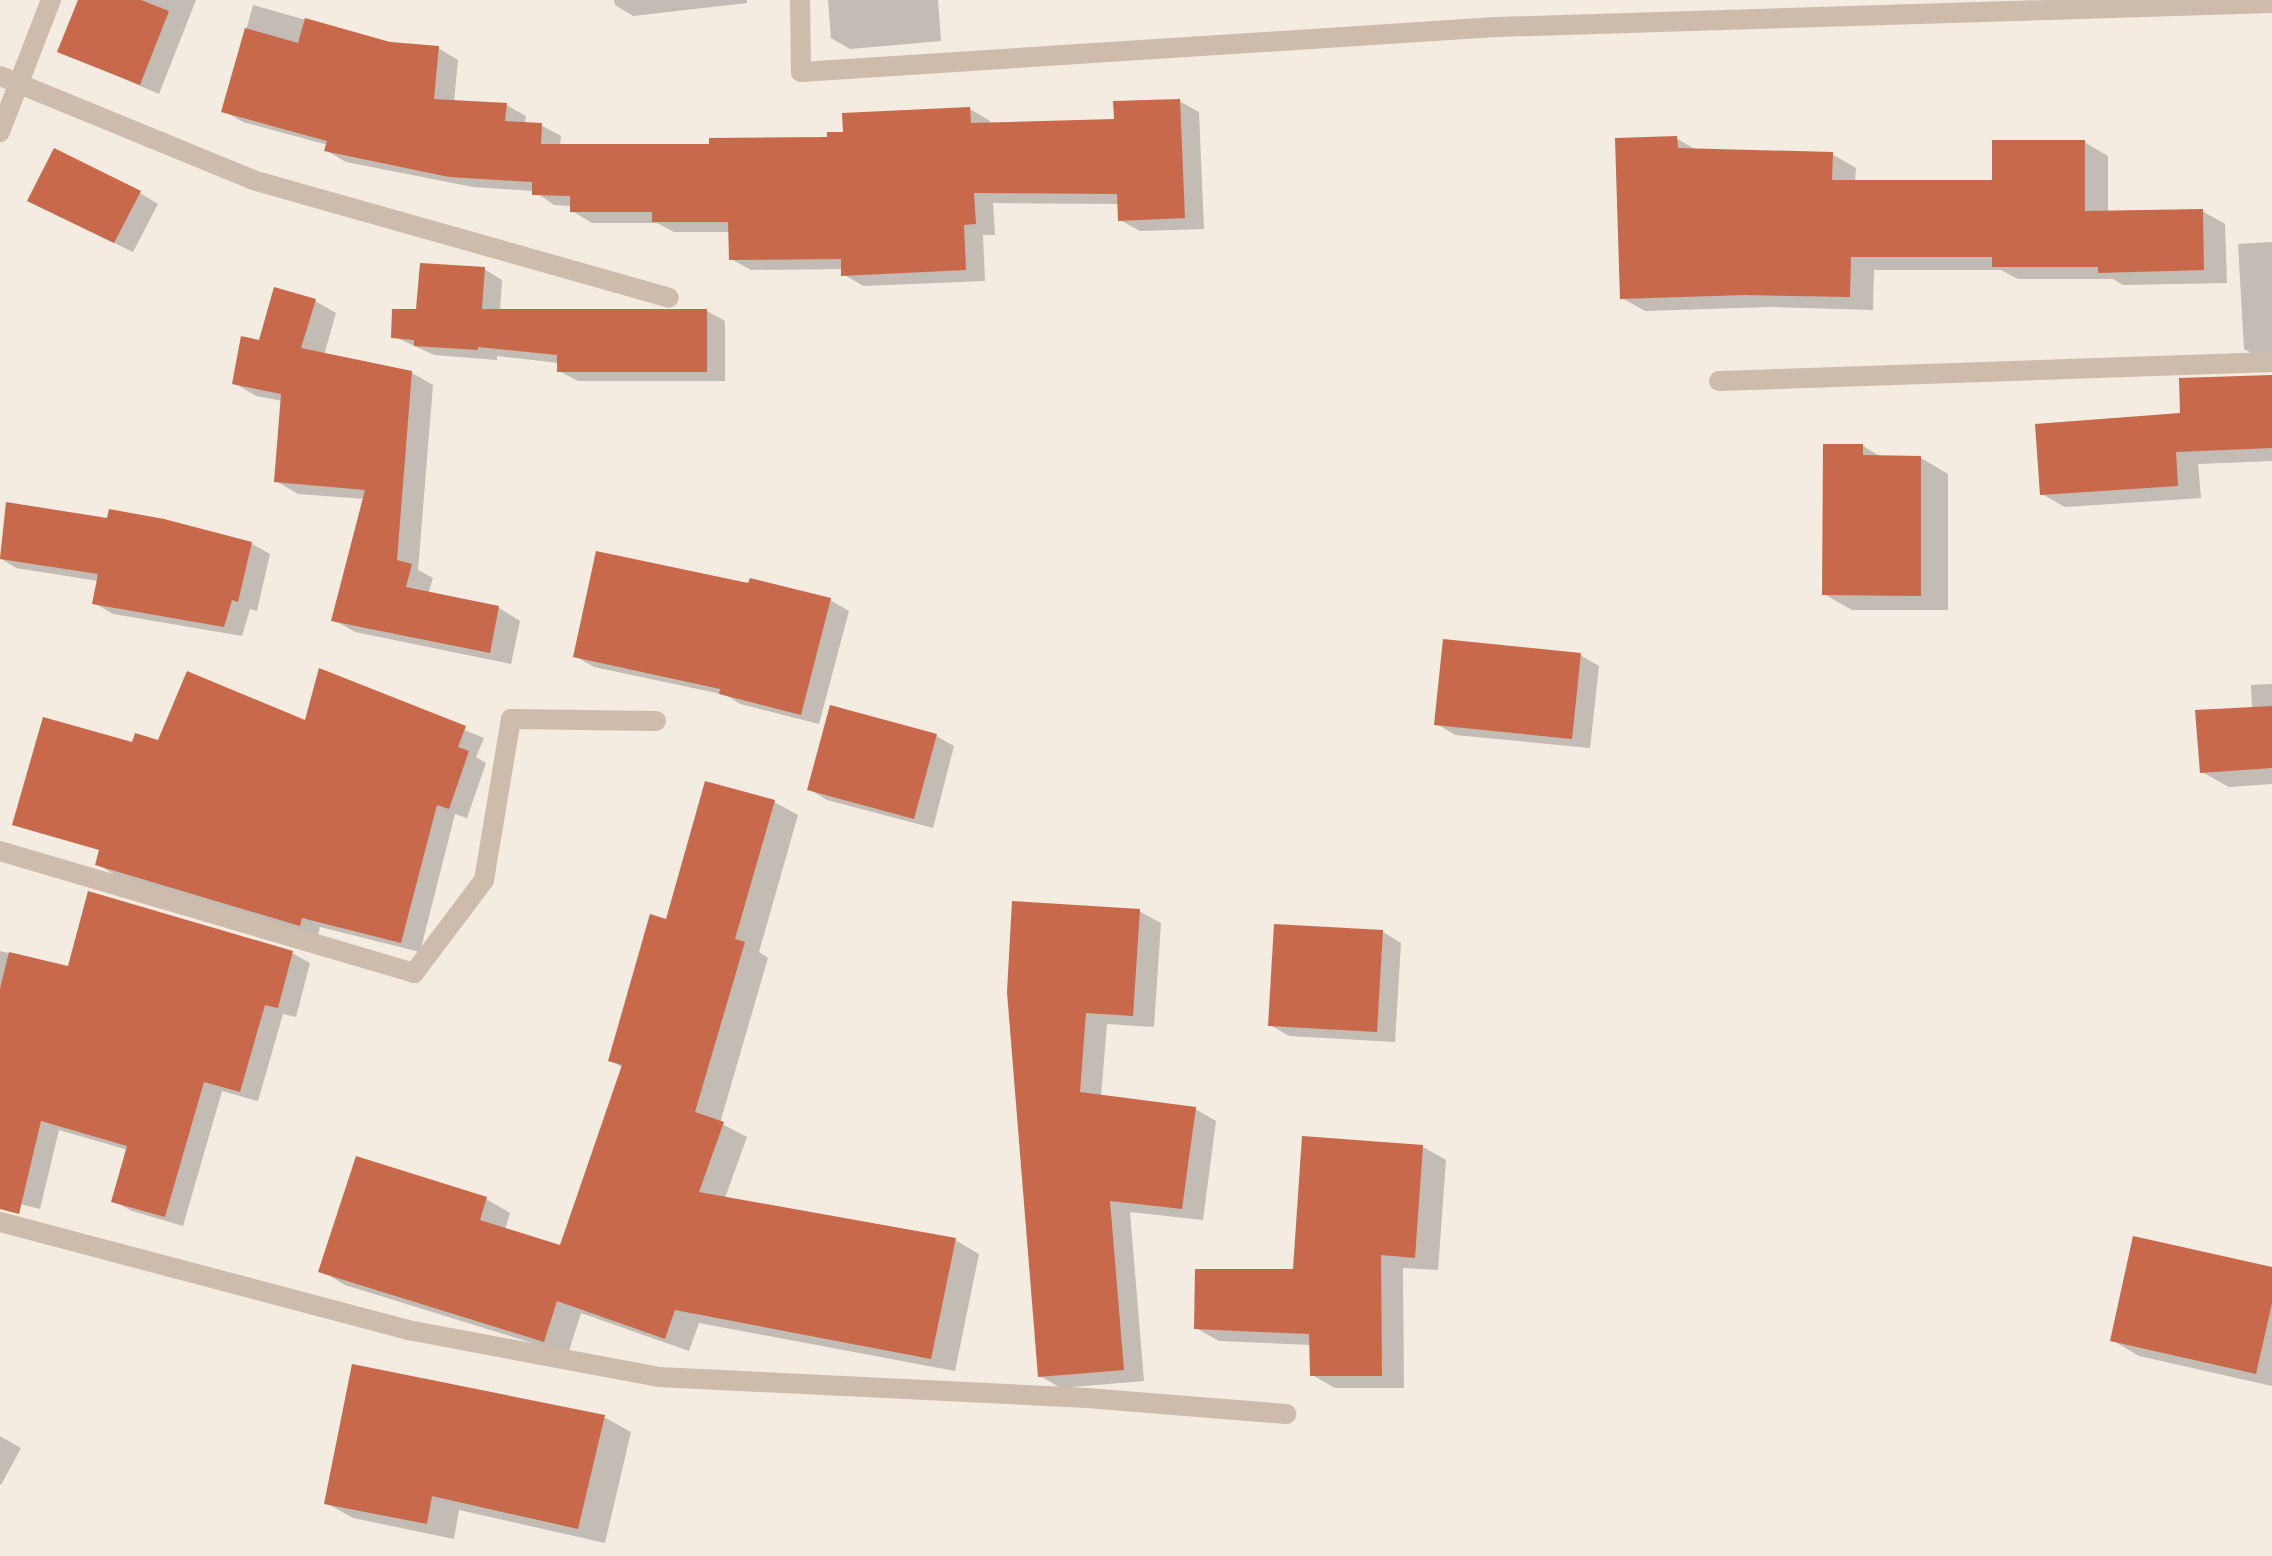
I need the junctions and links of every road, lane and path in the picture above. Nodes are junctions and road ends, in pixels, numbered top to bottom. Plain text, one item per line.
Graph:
1 (51, 0) edge
2 (800, 0) edge
3 (2272, 3) edge
4 (8, 80) edge
5 (0, 132) edge
6 (669, 298) dead end
7 (2272, 362) edge
8 (1719, 381) dead end
9 (656, 721) dead end
10 (0, 851) edge
11 (0, 1222) edge
12 (1286, 1414) dead end

1 - 4 street
2 - 3 street
4 - 5 street
4 - 6 street
7 - 8 street
9 - 10 street
11 - 12 street

